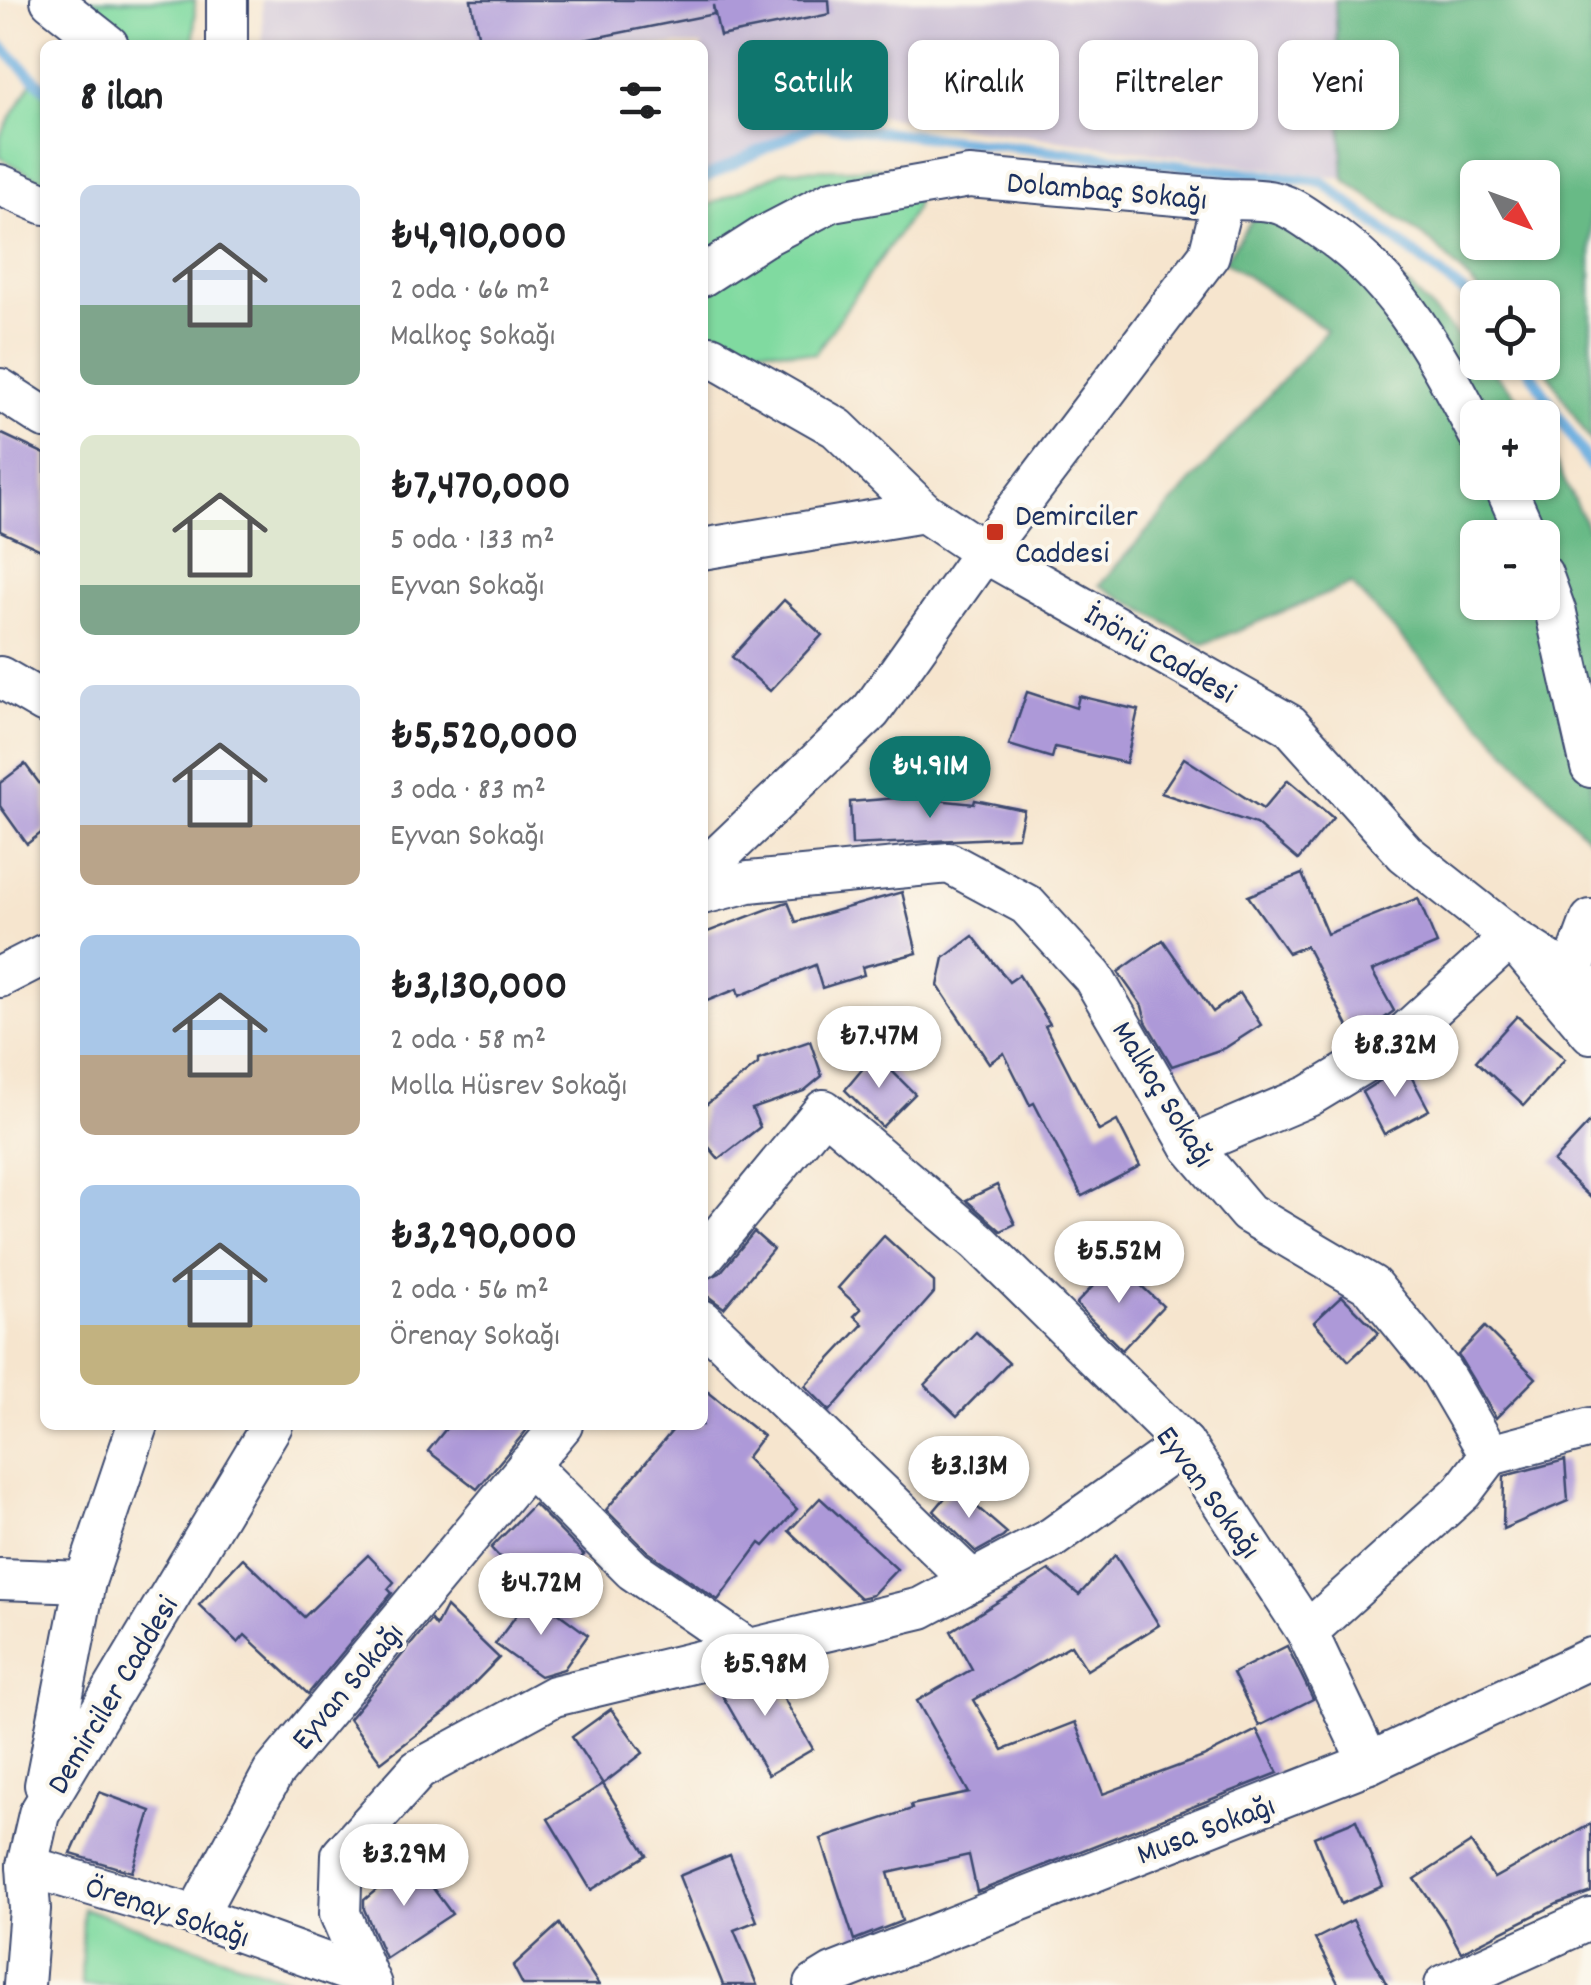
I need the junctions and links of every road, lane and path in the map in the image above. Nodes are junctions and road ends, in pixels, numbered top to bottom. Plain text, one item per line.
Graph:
1 (52, 0) edge
2 (94, 0) edge
3 (227, 0) edge
4 (102, 40) edge
5 (124, 40) edge
6 (227, 40) edge
7 (0, 185) edge
8 (1223, 199) junction
9 (40, 202) edge
10 (708, 272) edge
11 (708, 356) edge
12 (0, 389) edge
13 (1460, 400) edge
14 (40, 415) edge
15 (924, 512) junction
16 (708, 547) edge
17 (984, 552) junction
18 (1558, 620) edge
19 (0, 678) edge
20 (40, 700) edge
21 (1591, 768) edge
22 (708, 866) edge
23 (708, 892) edge
24 (1591, 920) edge
25 (1511, 937) junction
26 (40, 957) edge
27 (0, 977) edge
28 (1581, 981) edge
29 (1591, 1032) edge
30 (1190, 1146) junction
31 (708, 1251) edge
32 (708, 1326) edge
33 (1591, 1428) edge
34 (136, 1430) edge
35 (269, 1430) edge
36 (558, 1430) edge
37 (1184, 1444) junction
38 (1490, 1455) junction
39 (528, 1465) junction
40 (0, 1578) edge
41 (972, 1581) junction
42 (86, 1582) junction
43 (1307, 1632) junction
44 (748, 1650) junction
45 (1591, 1658) edge
46 (1369, 1763) junction
47 (40, 1814) junction
48 (0, 1819) edge
49 (27, 1866) junction
50 (196, 1916) junction
51 (1591, 1919) edge
52 (1506, 1974) edge
53 (368, 1981) edge
54 (24, 1985) edge
55 (814, 1985) edge
56 (1446, 1985) edge

1 - 4 street
2 - 5 street
3 - 6 street
7 - 9 street
8 - 10 street, Dolambaç Sokağı
8 - 13 street
8 - 17 street, Dolambaç Sokağı
11 - 15 street, İnönü Caddesi
12 - 14 street
15 - 16 street
15 - 17 street, İnönü Caddesi
17 - 22 street
17 - 25 street, İnönü Caddesi
18 - 21 street
19 - 20 street
23 - 30 street, Malkoç Sokağı
24 - 28 street
25 - 28 street, İnönü Caddesi
25 - 29 street
25 - 30 street
26 - 27 street
30 - 38 street, Malkoç Sokağı
31 - 37 street, Eyvan Sokağı
32 - 41 street
33 - 38 street
34 - 42 street
35 - 47 street, Demirciler Caddesi
36 - 39 street, Eyvan Sokağı
37 - 41 street
37 - 43 street, Eyvan Sokağı
38 - 43 street
39 - 44 street
39 - 50 street, Eyvan Sokağı
40 - 42 street
41 - 44 street
42 - 47 street
43 - 46 street, Eyvan Sokağı
44 - 53 street
45 - 46 street, Musa Sokağı
46 - 55 street, Musa Sokağı
47 - 48 street
47 - 49 street, Demirciler Caddesi
49 - 50 street, Örenay Sokağı
49 - 54 street, Demirciler Caddesi
50 - 53 street, Örenay Sokağı
51 - 52 street
52 - 56 street

